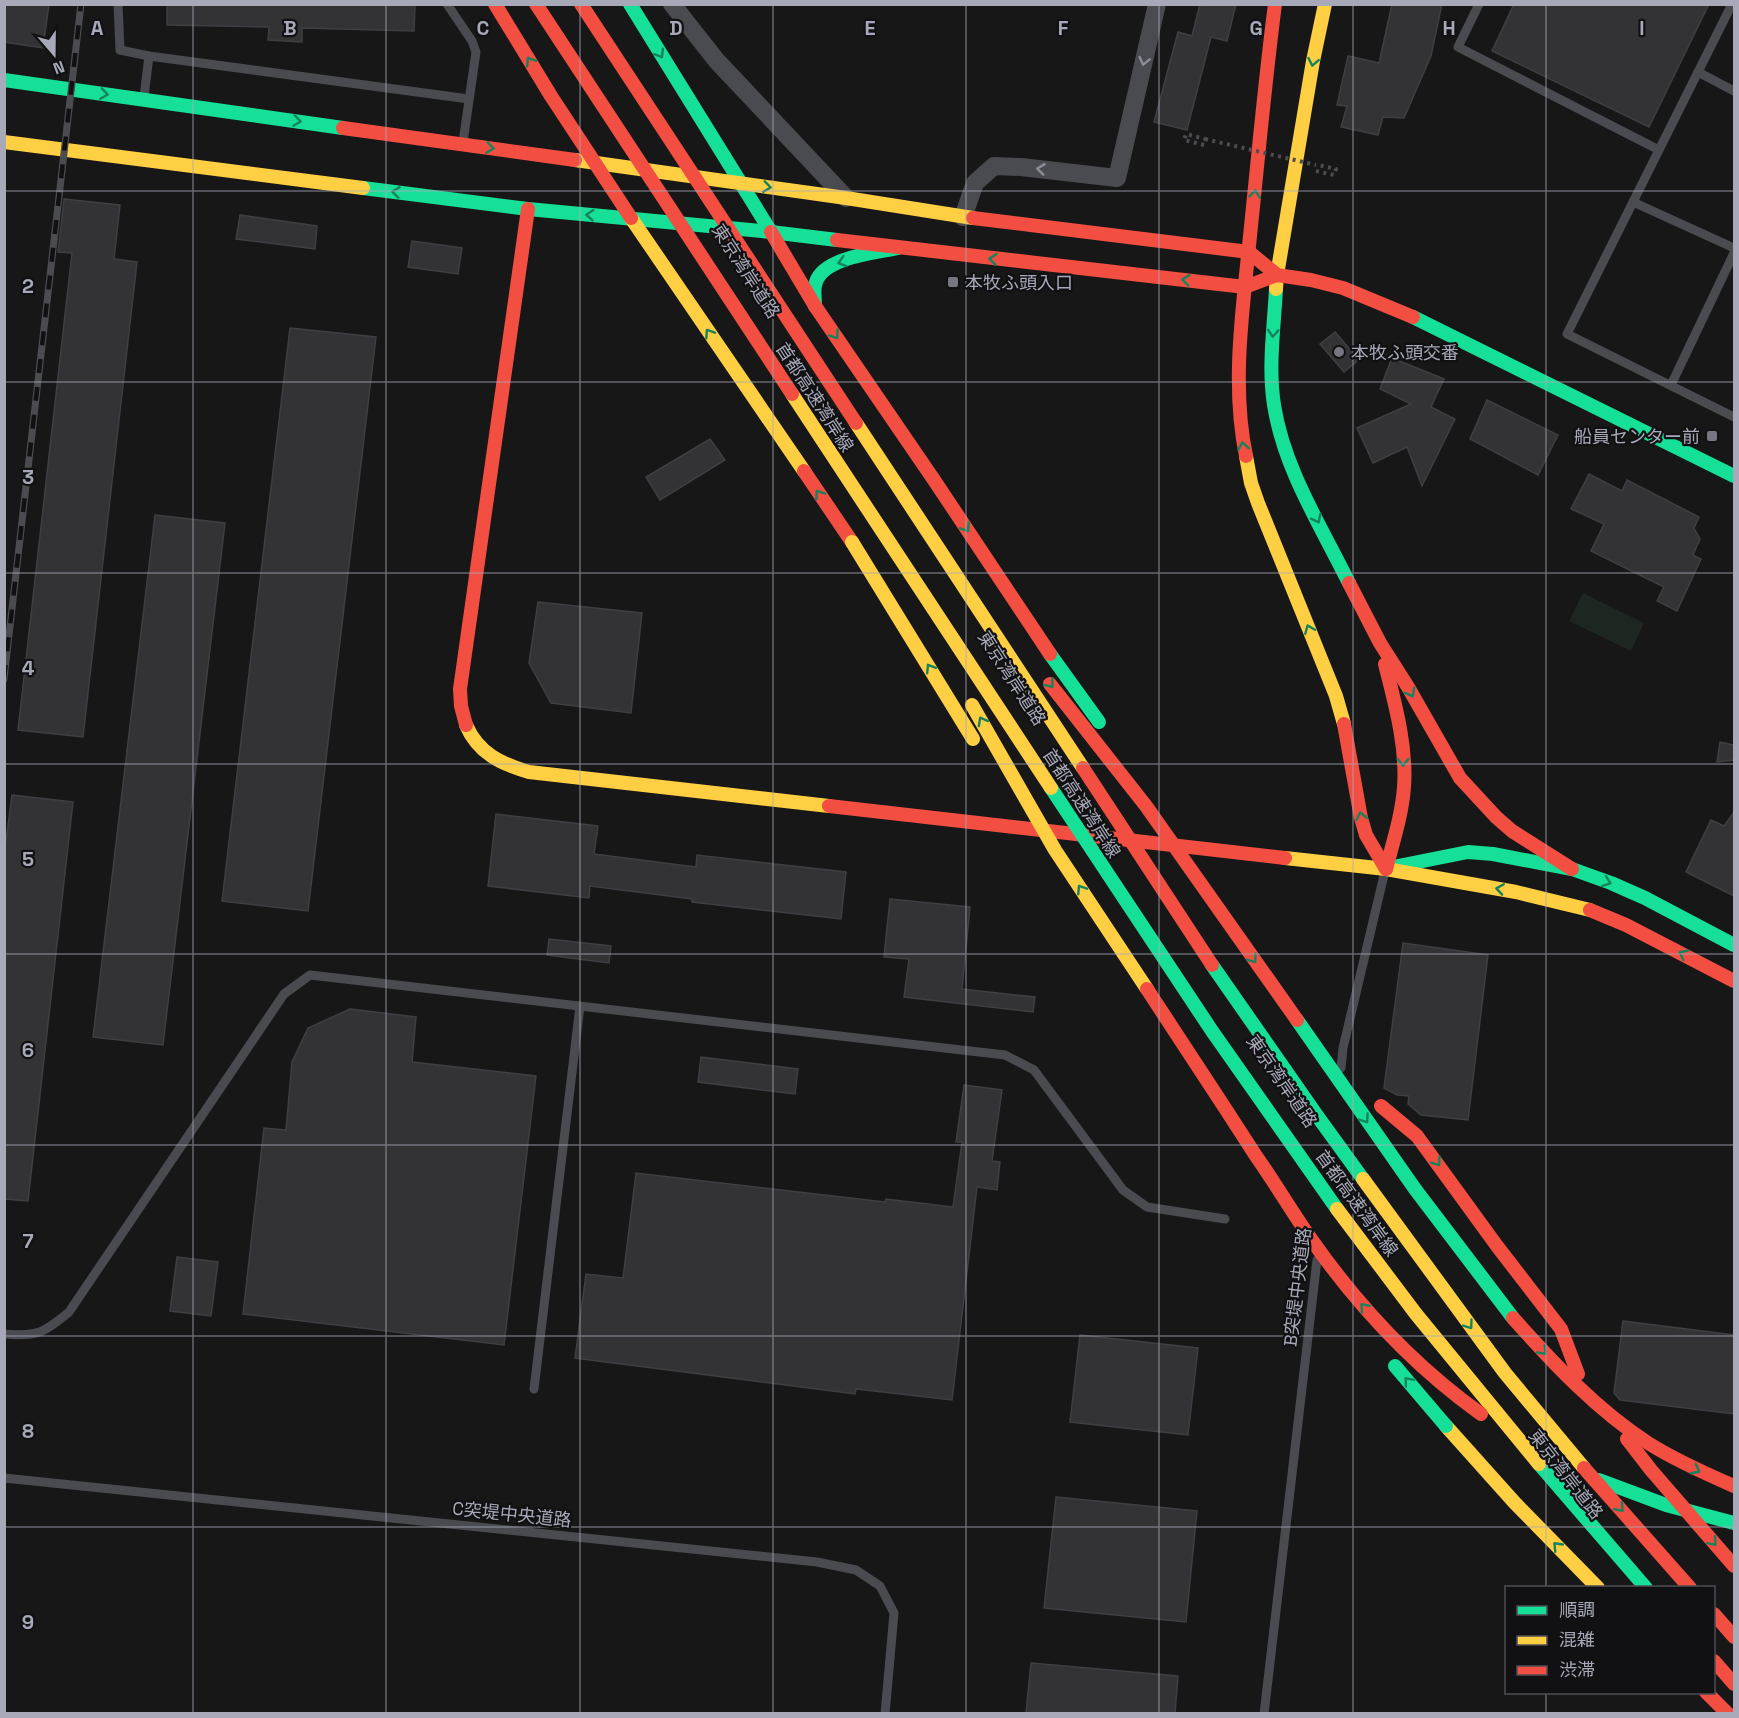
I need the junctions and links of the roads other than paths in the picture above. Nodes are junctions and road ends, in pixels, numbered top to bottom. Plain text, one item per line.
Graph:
1 (118, 4) edge
2 (447, 4) edge
3 (495, 4) edge
4 (536, 4) edge
5 (549, 4) edge
6 (569, 4) edge
7 (581, 4) edge
8 (630, 4) edge
9 (672, 4) edge
10 (1157, 4) edge
11 (1275, 4) edge
12 (1325, 4) edge
13 (1479, 4) edge
14 (1732, 4) edge
15 (150, 56) junction
16 (1698, 72) junction
17 (4, 80) edge
18 (1734, 91) edge
19 (551, 96) junction
20 (143, 99) junction
21 (469, 99) junction
22 (557, 126) dead end
23 (4, 142) edge
24 (551, 142) dead end
25 (463, 144) junction
26 (1659, 150) junction
27 (538, 155) junction
28 (596, 163) junction
29 (740, 183) junction
30 (846, 198) junction
31 (1633, 202) junction
32 (528, 209) junction
33 (963, 217) junction
34 (631, 218) junction
35 (771, 232) junction
36 (898, 248) junction
37 (1734, 248) edge
38 (1249, 252) junction
39 (1734, 253) edge
40 (1277, 275) junction
41 (1245, 287) junction
42 (815, 306) junction
43 (1671, 385) junction
44 (1734, 417) edge
45 (1734, 476) edge
46 (850, 483) junction
47 (910, 506) junction
48 (935, 637) dead end
49 (1013, 637) dead end
50 (1380, 643) junction
51 (1042, 674) dead end
52 (964, 688) dead end
53 (982, 754) dead end
54 (1127, 760) dead end
55 (1017, 814) dead end
56 (1034, 843) dead end
57 (1203, 862) dead end
58 (1386, 868) junction
59 (1572, 870) junction
60 (1060, 882) dead end
61 (1734, 945) edge
62 (1243, 968) dead end
63 (1734, 981) edge
64 (580, 1006) junction
65 (1334, 1042) dead end
66 (1353, 1069) dead end
67 (1309, 1080) dead end
68 (1337, 1092) dead end
69 (1333, 1126) dead end
70 (1260, 1137) dead end
71 (1330, 1149) dead end
72 (1327, 1173) dead end
73 (1323, 1208) dead end
74 (1225, 1219) dead end
75 (1320, 1232) dead end
76 (1295, 1240) dead end
77 (1417, 1276) dead end
78 (1401, 1316) dead end
79 (1358, 1321) dead end
80 (1454, 1325) dead end
81 (4, 1334) edge
82 (1415, 1335) dead end
83 (1387, 1356) dead end
84 (1438, 1363) dead end
85 (1578, 1374) junction
86 (534, 1389) dead end
87 (1502, 1398) dead end
88 (1490, 1429) dead end
89 (4, 1478) edge
90 (1734, 1486) edge
91 (1734, 1523) edge
92 (1734, 1567) edge
93 (1597, 1586) edge
94 (1636, 1586) edge
95 (1645, 1586) edge
96 (1653, 1586) edge
97 (1689, 1586) edge
98 (1715, 1616) edge
99 (1734, 1637) edge
100 (1715, 1654) edge
101 (1715, 1663) edge
102 (1715, 1674) edge
103 (1734, 1674) edge
104 (1734, 1684) edge
105 (1734, 1693) edge
106 (1708, 1694) edge
107 (885, 1713) edge
108 (1263, 1713) edge
109 (1728, 1713) edge

1 - 15 lane
2 - 21 lane
19 -> 3 main road
4 - 46 main road, 首都高速湾岸線, bridge
5 - 94 main road, 東京湾岸道路, bridge
6 - 77 main road, 東京湾岸道路
7 - 47 main road, 首都高速湾岸線, bridge
8 -> 29 main road
9 - 30 street
10 -> 33 street
38 -> 11 main road
12 -> 40 main road
13 - 26 lane
14 - 16 lane
15 - 20 lane
15 - 21 lane
16 - 18 lane
16 - 26 lane
17 -> 20 main road
19 - 22 main road
19 - 28 main road
20 -> 25 main road
21 - 25 lane
32 -> 23 main road
24 - 27 main road
25 -> 27 main road
26 - 31 lane
27 - 28 main road
28 - 29 main road
28 - 34 main road
29 -> 30 main road
29 - 35 main road
30 - 33 main road
31 - 37 lane
31 - 43 lane
34 -> 32 main road
32 - 58 main road
33 - 38 main road
34 - 35 main road
53 -> 34 main road, bridge
35 - 36 main road
35 - 42 main road
41 -> 36 main road
36 -> 42 main road
38 - 40 main road
38 - 41 main road
39 - 43 lane
40 - 41 main road
40 - 45 main road
40 -> 50 main road
58 -> 41 main road
42 -> 62 main road, bridge
43 - 44 lane
46 - 48 main road, bridge
46 - 95 main road, 首都高速湾岸線, bridge
47 - 49 main road, bridge
47 -> 97 main road, 首都高速湾岸線, bridge
50 -> 58 main road
50 -> 59 main road
51 -> 90 main road, bridge
91 -> 52 main road, bridge
54 - 57 main road
55 - 56 main road
58 - 59 main road
63 -> 58 main road
58 - 68 lane
59 -> 61 main road
60 - 70 main road, bridge
64 - 74 lane
64 - 81 lane
64 - 86 lane
65 - 66 main road
67 - 80 main road, bridge
69 - 71 lane
72 - 73 lane, B突堤中央道路
75 - 108 lane, B突堤中央道路
76 - 79 main road
78 - 82 main road
93 -> 83 main road, bridge
84 - 88 main road, bridge
85 -> 85 main road
85 -> 92 main road, bridge
87 - 96 main road, 東京湾岸道路
89 - 107 lane, C突堤中央道路
98 - 99 main road
100 - 103 main road
101 - 104 main road
102 - 105 main road
106 - 109 main road

